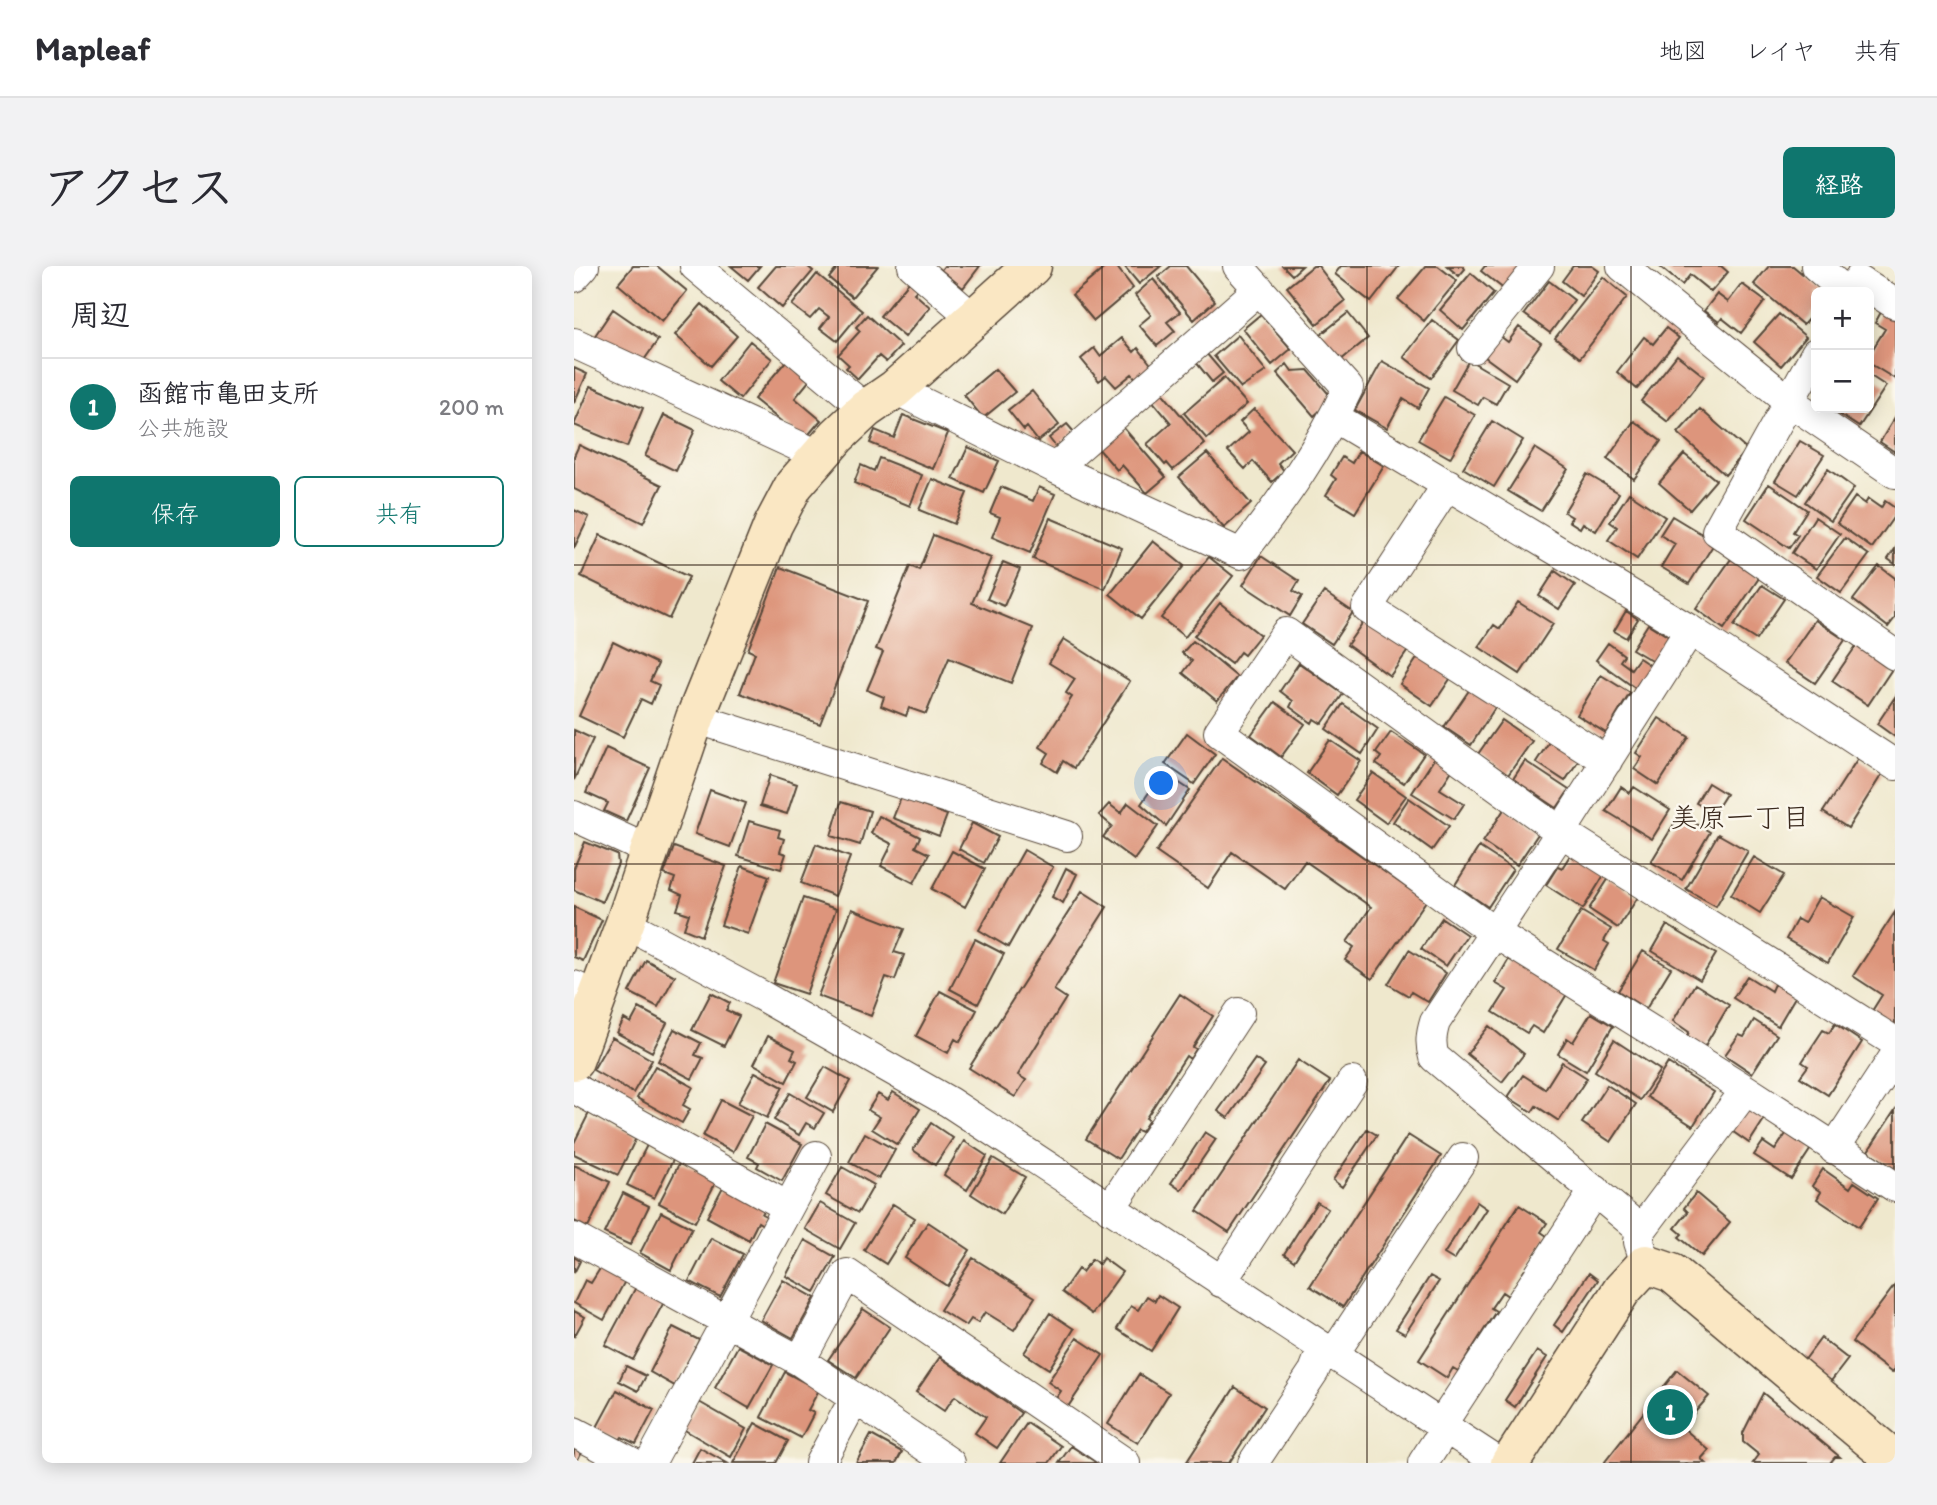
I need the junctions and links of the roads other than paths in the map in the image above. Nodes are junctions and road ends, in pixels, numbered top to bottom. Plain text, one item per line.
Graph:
1 (584, 266) edge
2 (695, 266) edge
3 (913, 266) edge
4 (1032, 266) edge
5 (1238, 266) edge
6 (1539, 266) edge
7 (1622, 266) edge
8 (1816, 266) edge
9 (574, 277) edge
10 (1855, 282) edge
11 (1259, 289) junction
12 (1895, 304) edge
13 (973, 318) junction
14 (574, 343) edge
15 (1473, 348) dead end
16 (1811, 362) edge
17 (880, 399) junction
18 (1789, 401) junction
19 (1334, 417) junction
20 (818, 456) junction
21 (1055, 468) junction
22 (1895, 473) edge
23 (1448, 484) junction
24 (1690, 630) junction
25 (1895, 655) edge
26 (695, 718) junction
27 (1607, 761) junction
28 (1895, 765) edge
29 (574, 816) edge
30 (1561, 832) junction
31 (1067, 836) dead end
32 (650, 851) junction
33 (625, 923) junction
34 (1495, 933) junction
35 (586, 992) edge
36 (1239, 1013) dead end
37 (1895, 1042) edge
38 (1895, 1056) edge
39 (574, 1061) edge
40 (1352, 1082) dead end
41 (574, 1088) edge
42 (1746, 1090) junction
43 (1834, 1149) junction
44 (817, 1156) dead end
45 (1463, 1158) dead end
46 (1895, 1187) edge
47 (1595, 1190) junction
48 (788, 1207) junction
49 (1110, 1209) junction
50 (574, 1238) edge
51 (1643, 1247) junction
52 (1221, 1282) junction
53 (728, 1320) junction
54 (1328, 1352) junction
55 (800, 1361) junction
56 (855, 1398) junction
57 (1443, 1427) junction
58 (574, 1432) edge
59 (1895, 1460) edge
60 (633, 1463) edge
61 (650, 1463) edge
62 (820, 1463) edge
63 (950, 1463) edge
64 (1125, 1463) edge
65 (1253, 1463) edge
66 (1423, 1463) edge
67 (1499, 1463) edge
68 (1510, 1463) edge

1 - 9 street
2 - 17 street
3 - 13 street
4 - 13 street
5 - 11 street
6 - 15 street
7 - 18 street
8 - 10 street
10 - 12 street
11 - 19 street
11 - 21 street
13 - 17 street
14 - 20 street
16 - 18 street
17 - 20 street
17 - 21 street
18 - 22 street
18 - 25 street
19 - 21 street
19 - 23 street
20 - 26 street
23 - 24 street
23 - 27 street
24 - 27 street
24 - 28 street
26 - 31 street
26 - 32 street
27 - 30 street
29 - 32 street
30 - 34 street
30 - 34 street
30 - 37 street
32 - 33 street
33 - 35 street
33 - 49 street
34 - 42 street
34 - 47 street
35 - 39 street
36 - 49 street
38 - 43 street
40 - 52 street
41 - 48 street
42 - 43 street
42 - 51 street
43 - 46 street
44 - 48 street
45 - 54 street
47 - 51 street
47 - 57 street
48 - 53 street
49 - 52 street
50 - 53 street
51 - 59 street
51 - 68 street
52 - 54 street
53 - 55 street
53 - 61 street
54 - 57 street
54 - 65 street
55 - 56 street
55 - 64 street
56 - 62 street
56 - 63 street
57 - 66 street
57 - 67 street
58 - 60 street

